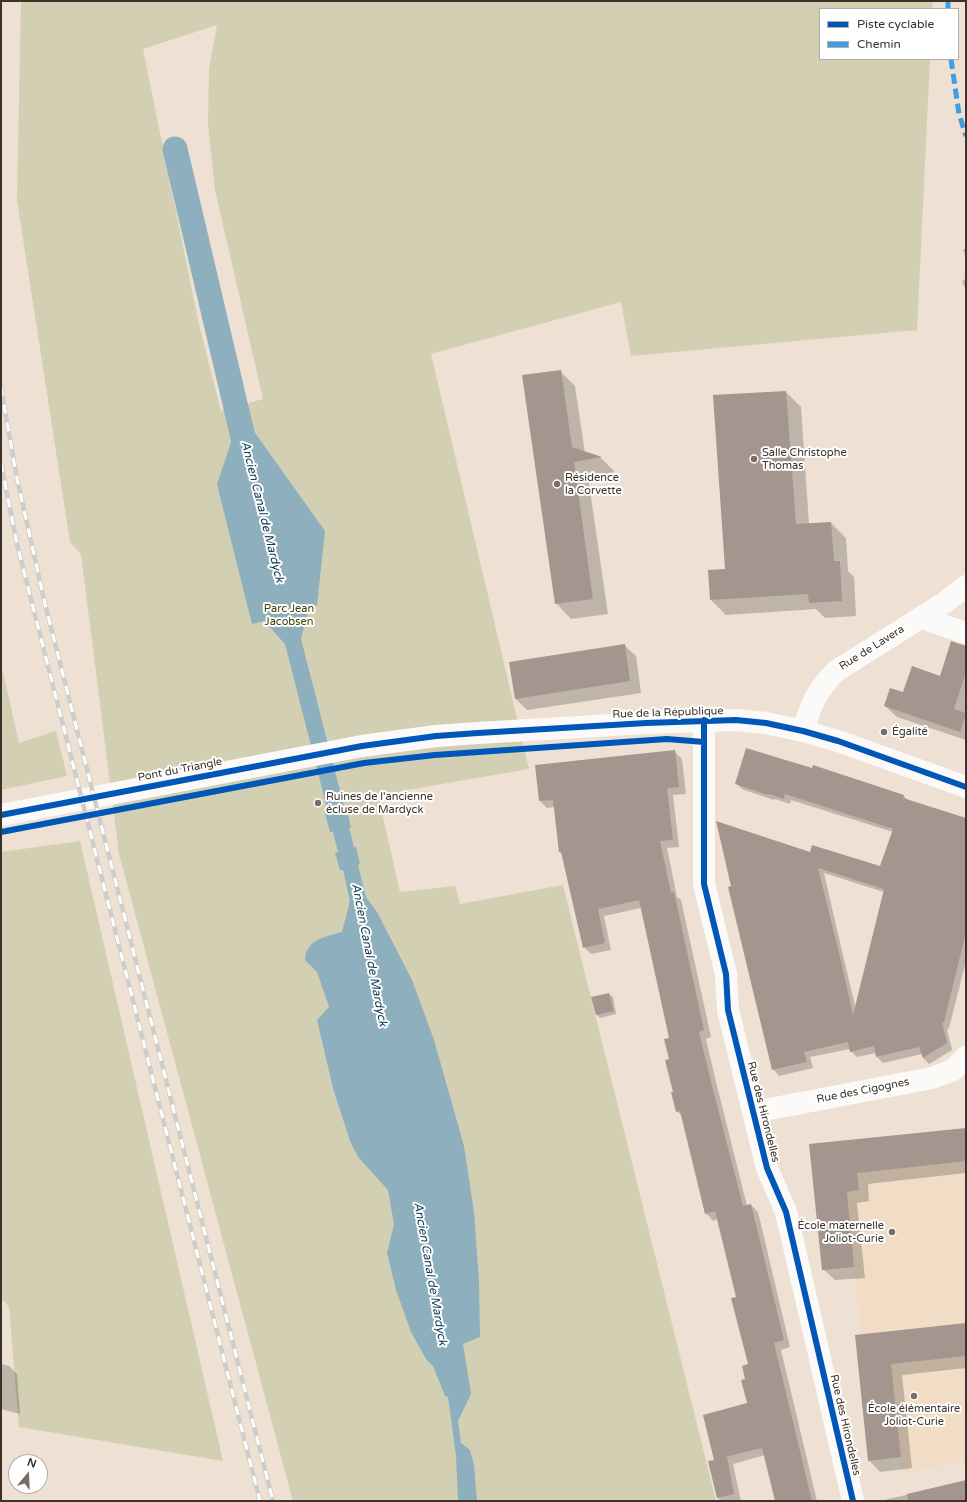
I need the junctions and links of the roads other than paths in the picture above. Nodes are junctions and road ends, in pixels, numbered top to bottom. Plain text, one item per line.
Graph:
1 (966, 586) edge
2 (922, 618) junction
3 (966, 632) edge
4 (704, 720) junction
5 (803, 731) junction
6 (362, 746) joint
7 (966, 786) edge
8 (1, 815) edge
9 (966, 1056) edge
10 (754, 1112) junction
11 (853, 1501) edge

1 - 2 street, Rue de Lavera
2 - 3 street
2 - 5 street, Rue de Lavera
4 - 5 street, Rue de la République
4 - 6 street, Rue de la République
4 - 10 street, Rue des Hirondelles
5 - 7 street, Rue de la République
6 - 8 street, Pont du Triangle
9 - 10 street, Rue des Cigognes
10 - 11 street, Rue des Hirondelles

